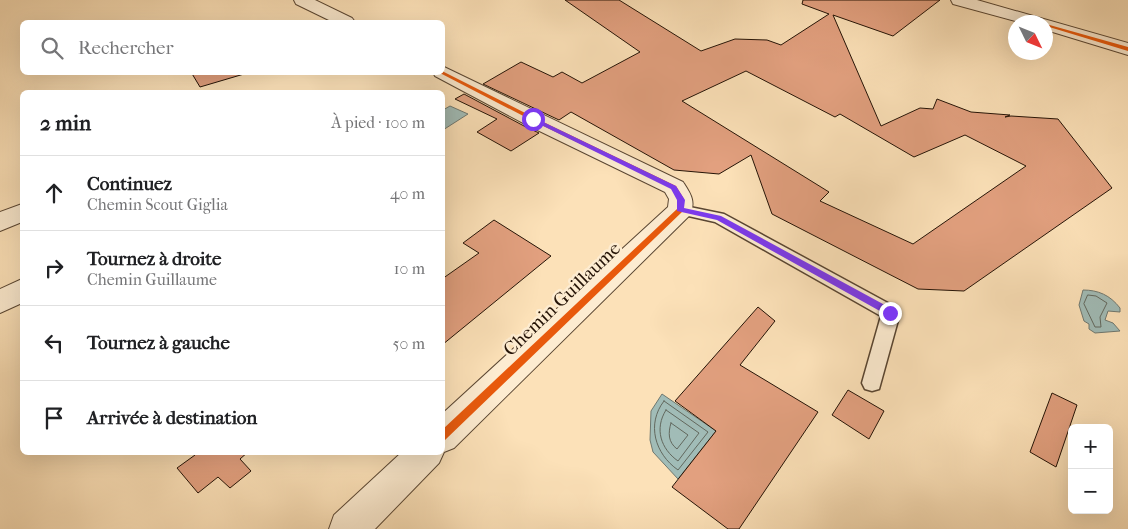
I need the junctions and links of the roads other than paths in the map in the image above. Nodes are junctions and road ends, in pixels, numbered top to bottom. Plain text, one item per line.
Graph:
1 (302, 0) edge
2 (959, 0) edge
3 (1012, 15) edge
4 (342, 20) edge
5 (1053, 27) edge
6 (1128, 49) edge
7 (445, 74) edge
8 (680, 210) junction
9 (20, 213) edge
10 (0, 222) edge
11 (20, 291) edge
12 (0, 302) edge
13 (872, 383) dead end
14 (445, 434) edge
15 (424, 455) edge
16 (348, 529) edge

1 - 4 street
2 - 3 street
5 - 6 street
7 - 8 street
8 - 13 lane
8 - 14 street, Chemin Guillaume
9 - 10 street
11 - 12 street
15 - 16 street

